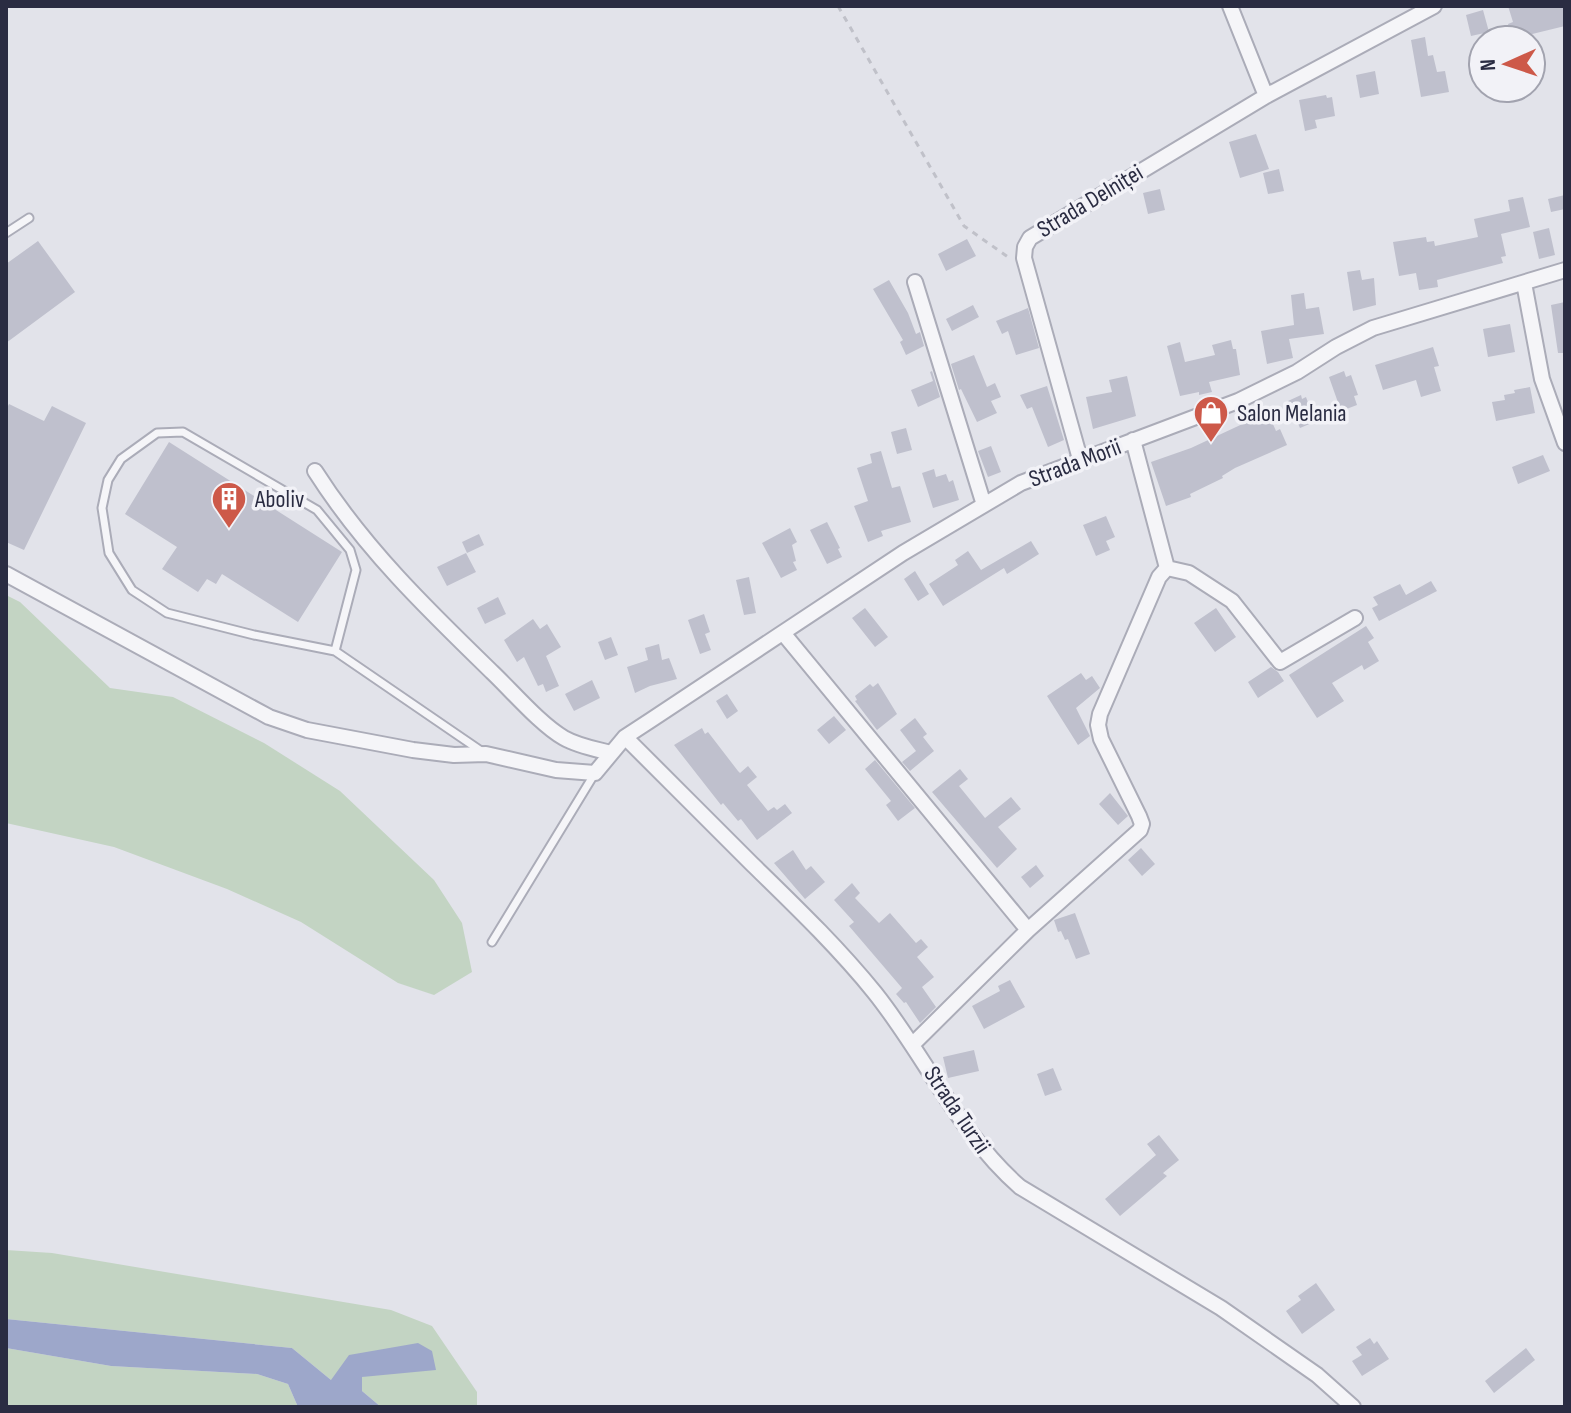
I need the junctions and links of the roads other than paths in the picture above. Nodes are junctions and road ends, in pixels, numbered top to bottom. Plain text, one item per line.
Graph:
1 (1230, 6) edge
2 (1434, 6) edge
3 (1266, 96) junction
4 (29, 218) dead end
5 (6, 233) edge
6 (1565, 270) edge
7 (915, 282) dead end
8 (1524, 283) junction
9 (1133, 440) junction
10 (1565, 443) edge
11 (1080, 459) junction
12 (315, 471) dead end
13 (984, 505) junction
14 (1167, 568) junction
15 (6, 574) edge
16 (1355, 618) dead end
17 (783, 633) junction
18 (335, 651) junction
19 (625, 737) junction
20 (611, 753) junction
21 (486, 754) junction
22 (595, 773) junction
23 (1028, 930) junction
24 (492, 942) dead end
25 (913, 1044) junction
26 (1353, 1407) edge

1 - 3 street
2 - 3 street, Strada Delniței
3 - 11 street, Strada Delniței
4 - 5 lane
6 - 8 street, Strada Morii
7 - 13 street
8 - 9 street, Strada Morii
8 - 10 street
9 - 11 street, Strada Morii
9 - 14 street
11 - 13 street, Strada Morii
12 - 20 street
13 - 17 street, Strada Morii
14 - 16 street
14 - 23 street
15 - 21 street
17 - 19 street, Strada Morii
17 - 23 street
18 - 18 lane
18 - 21 lane
19 - 20 street, Strada Morii
19 - 25 street, Strada Turzii
20 - 22 street, Strada Morii
21 - 22 street
22 - 24 lane
23 - 25 street
25 - 26 street, Strada Turzii

